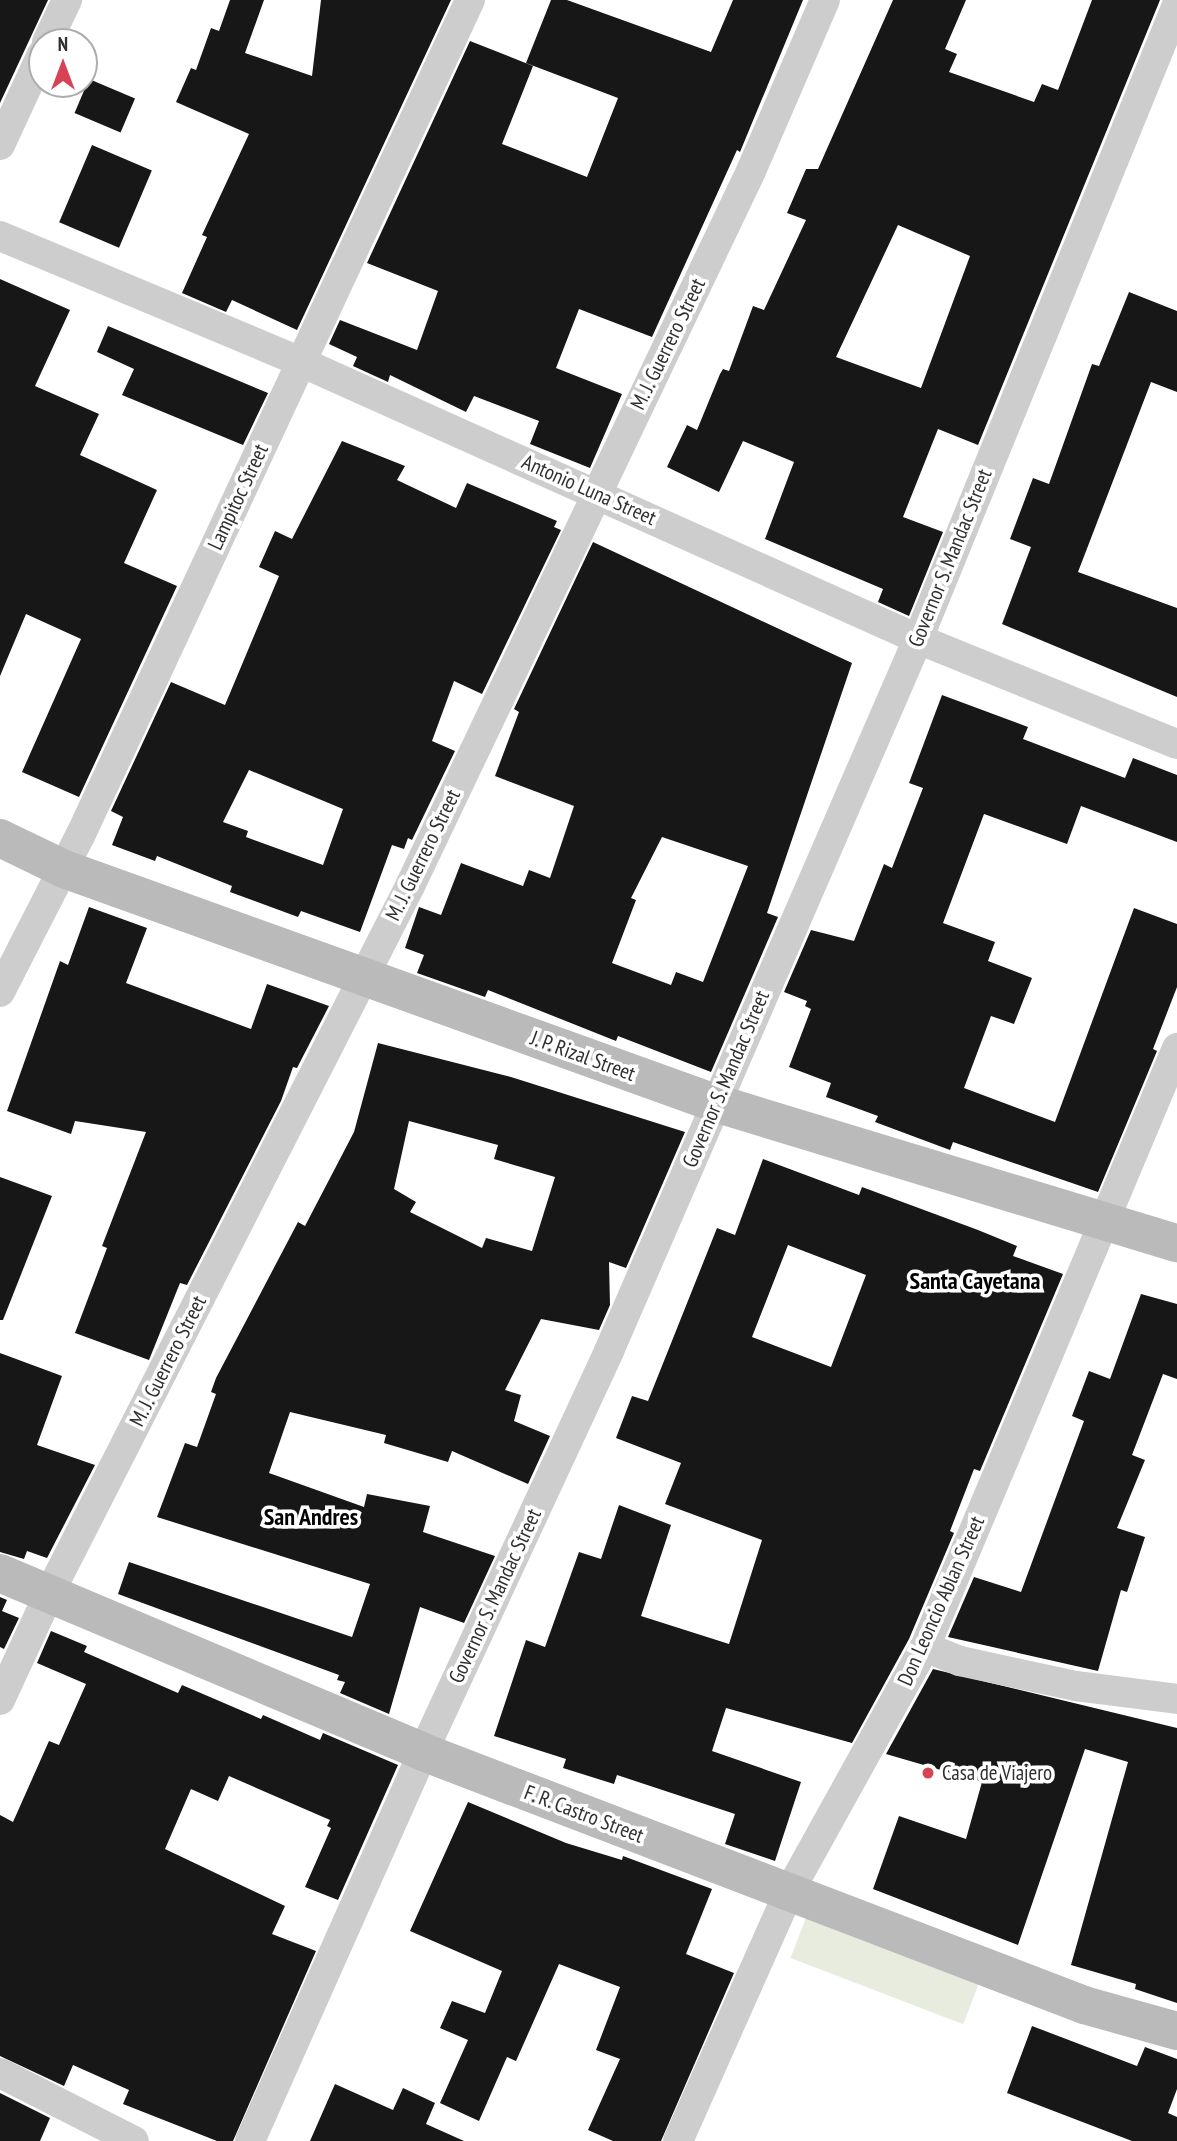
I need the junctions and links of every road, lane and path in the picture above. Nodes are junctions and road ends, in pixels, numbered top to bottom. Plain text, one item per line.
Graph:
1 (67, 0) edge
2 (470, 0) edge
3 (825, 0) edge
4 (1177, 5) edge
5 (54, 28) edge
6 (28, 84) edge
7 (0, 145) edge
8 (0, 236) edge
9 (301, 362) junction
10 (597, 493) junction
11 (918, 639) junction
12 (1177, 744) edge
13 (0, 838) edge
14 (64, 869) junction
15 (362, 977) junction
16 (0, 992) edge
17 (1177, 1048) edge
18 (715, 1103) junction
19 (1103, 1222) junction
20 (1177, 1243) edge
21 (0, 1573) edge
22 (48, 1596) junction
23 (925, 1647) junction
24 (1177, 1699) edge
25 (0, 1700) edge
26 (423, 1752) junction
27 (789, 1892) junction
28 (1177, 2031) edge
29 (0, 2073) edge
30 (134, 2141) edge
31 (250, 2141) edge
32 (678, 2141) edge

1 - 5 street
2 - 9 street, Lampitoc Street
3 - 10 street, M. J. Guerrero Street
4 - 11 street, Governor S. Mandac Street
6 - 7 street
8 - 9 street, Antonio Luna Street
9 - 10 street, Antonio Luna Street
9 - 14 street, Lampitoc Street
10 - 11 street, Antonio Luna Street
10 - 15 street, M. J. Guerrero Street
11 - 12 street, Antonio Luna Street
11 - 18 street, Governor S. Mandac Street
13 - 14 main road, J. P. Rizal Street
14 - 15 main road, J. P. Rizal Street
14 - 16 street, Lampitoc Street
15 - 18 main road, J. P. Rizal Street
15 - 22 street, M. J. Guerrero Street
17 - 19 street, Don Leoncio Ablan Street
18 - 19 main road, J. P. Rizal Street
18 - 26 street, Governor S. Mandac Street
19 - 20 main road, J. P. Rizal Street
19 - 23 street, Don Leoncio Ablan Street
21 - 22 main road, F. R. Castro Street
22 - 25 street, M. J. Guerrero Street
22 - 26 main road, F. R. Castro Street
23 - 24 street
23 - 27 street, Don Leoncio Ablan Street
26 - 27 main road, F. R. Castro Street
26 - 31 street, Governor S. Mandac Street
27 - 28 main road, F. R. Castro Street
27 - 32 street, Don Leoncio Ablan Street
29 - 30 street

